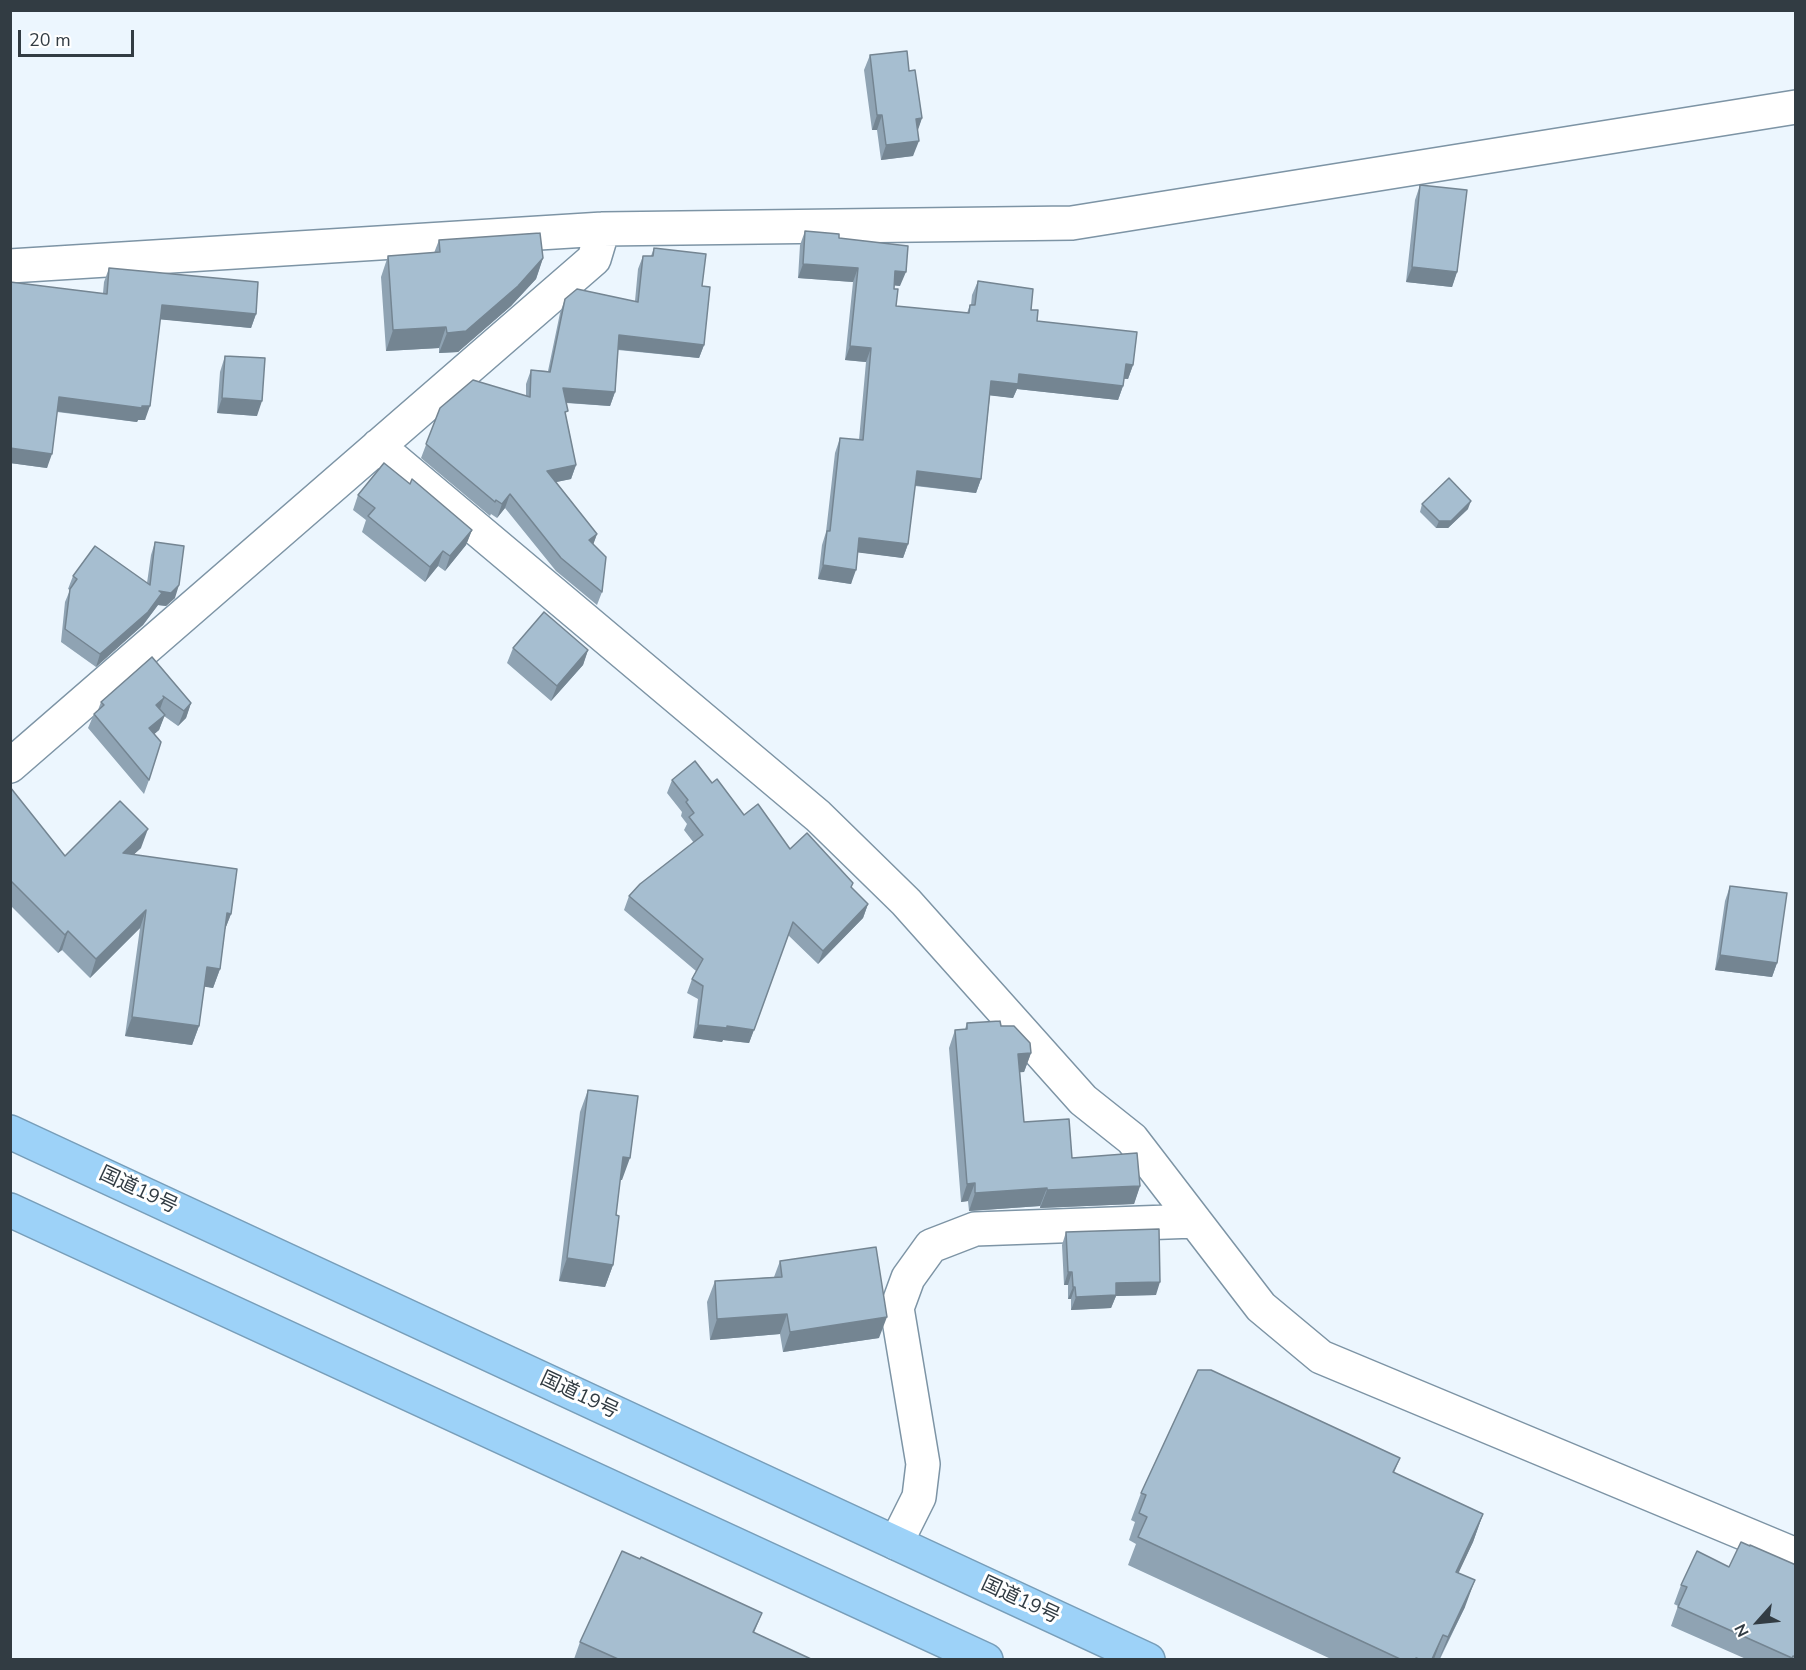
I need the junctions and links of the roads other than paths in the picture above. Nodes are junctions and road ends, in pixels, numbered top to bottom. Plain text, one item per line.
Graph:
1 (1796, 106) edge
2 (603, 228) junction
3 (10, 266) edge
4 (378, 447) junction
5 (10, 766) edge
6 (10, 1111) edge
7 (23, 1137) edge
8 (10, 1210) edge
9 (1195, 1221) junction
10 (896, 1544) junction
11 (1796, 1555) edge
12 (986, 1659) edge
13 (1148, 1659) edge

1 - 2 street
2 - 3 street
2 - 4 street
4 - 5 street
4 - 9 street
6 - 7 highway
7 - 10 highway, 国道19号
8 - 12 highway
9 - 10 street
9 - 11 street
10 - 13 highway, 国道19号

